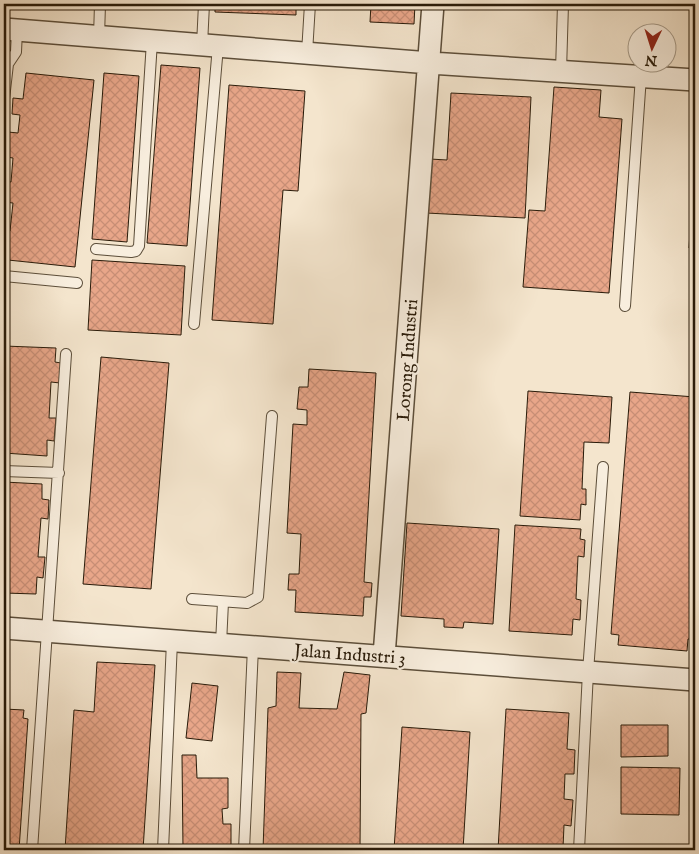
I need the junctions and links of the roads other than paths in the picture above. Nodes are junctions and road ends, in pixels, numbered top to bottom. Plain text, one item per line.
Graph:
1 (100, 4) edge
2 (204, 4) edge
3 (310, 4) edge
4 (433, 4) edge
5 (563, 4) edge
6 (11, 29) edge
7 (99, 37) junction
8 (152, 41) junction
9 (210, 46) junction
10 (308, 53) junction
11 (430, 63) junction
12 (561, 71) junction
13 (641, 76) junction
14 (695, 80) edge
15 (4, 99) edge
16 (96, 249) dead end
17 (4, 276) edge
18 (77, 284) dead end
19 (625, 306) dead end
20 (194, 324) dead end
21 (66, 354) dead end
22 (272, 416) dead end
23 (603, 467) dead end
24 (4, 471) edge
25 (59, 473) junction
26 (192, 599) dead end
27 (223, 602) junction
28 (4, 628) edge
29 (49, 631) junction
30 (172, 641) junction
31 (222, 644) junction
32 (253, 647) junction
33 (384, 656) junction
34 (588, 672) junction
35 (695, 680) edge
36 (32, 850) edge
37 (163, 850) edge
38 (244, 850) edge
39 (579, 850) edge

1 - 7 lane
2 - 9 lane
3 - 10 lane
4 - 11 street, Lorong Industri
5 - 12 lane
6 - 7 street
6 - 15 lane
7 - 8 street
8 - 9 street
8 - 16 lane
9 - 10 street
9 - 20 lane
10 - 11 street
11 - 12 street
11 - 33 street, Lorong Industri
12 - 13 street
13 - 14 street
13 - 19 lane
17 - 18 lane
21 - 25 lane
22 - 27 lane
23 - 34 lane
24 - 25 lane
25 - 29 lane
26 - 27 lane
27 - 31 lane
28 - 29 street, Jalan Industri 3
29 - 30 street, Jalan Industri 3
29 - 36 lane
30 - 31 street, Jalan Industri 3
30 - 37 lane
31 - 32 street, Jalan Industri 3
32 - 33 street, Jalan Industri 3
32 - 38 lane
33 - 34 street, Jalan Industri 3
34 - 35 street, Jalan Industri 3
34 - 39 lane

